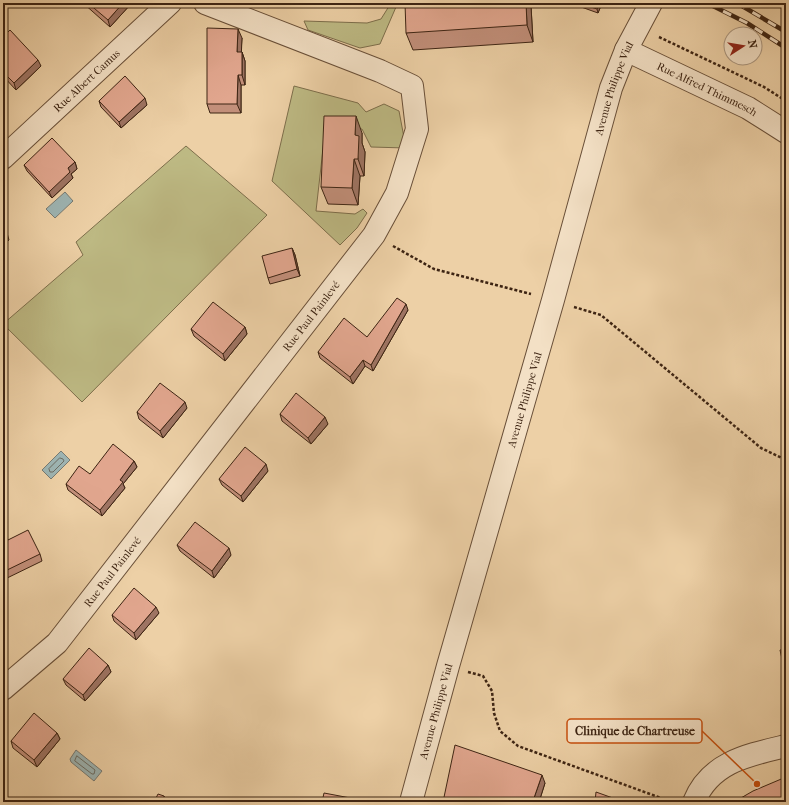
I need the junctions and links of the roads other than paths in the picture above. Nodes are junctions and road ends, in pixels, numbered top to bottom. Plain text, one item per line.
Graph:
1 (170, 3) edge
2 (205, 3) edge
3 (651, 3) edge
4 (626, 50) junction
5 (786, 132) edge
6 (3, 158) edge
7 (3, 689) edge
8 (786, 746) edge
9 (411, 802) edge
10 (694, 802) edge

1 - 6 street, Rue Albert Camus
2 - 7 street, Rue Paul Painlevé
3 - 4 street, Avenue Philippe Vial
4 - 5 street, Rue Alfred Thimmesch
4 - 9 street, Avenue Philippe Vial
8 - 10 street

